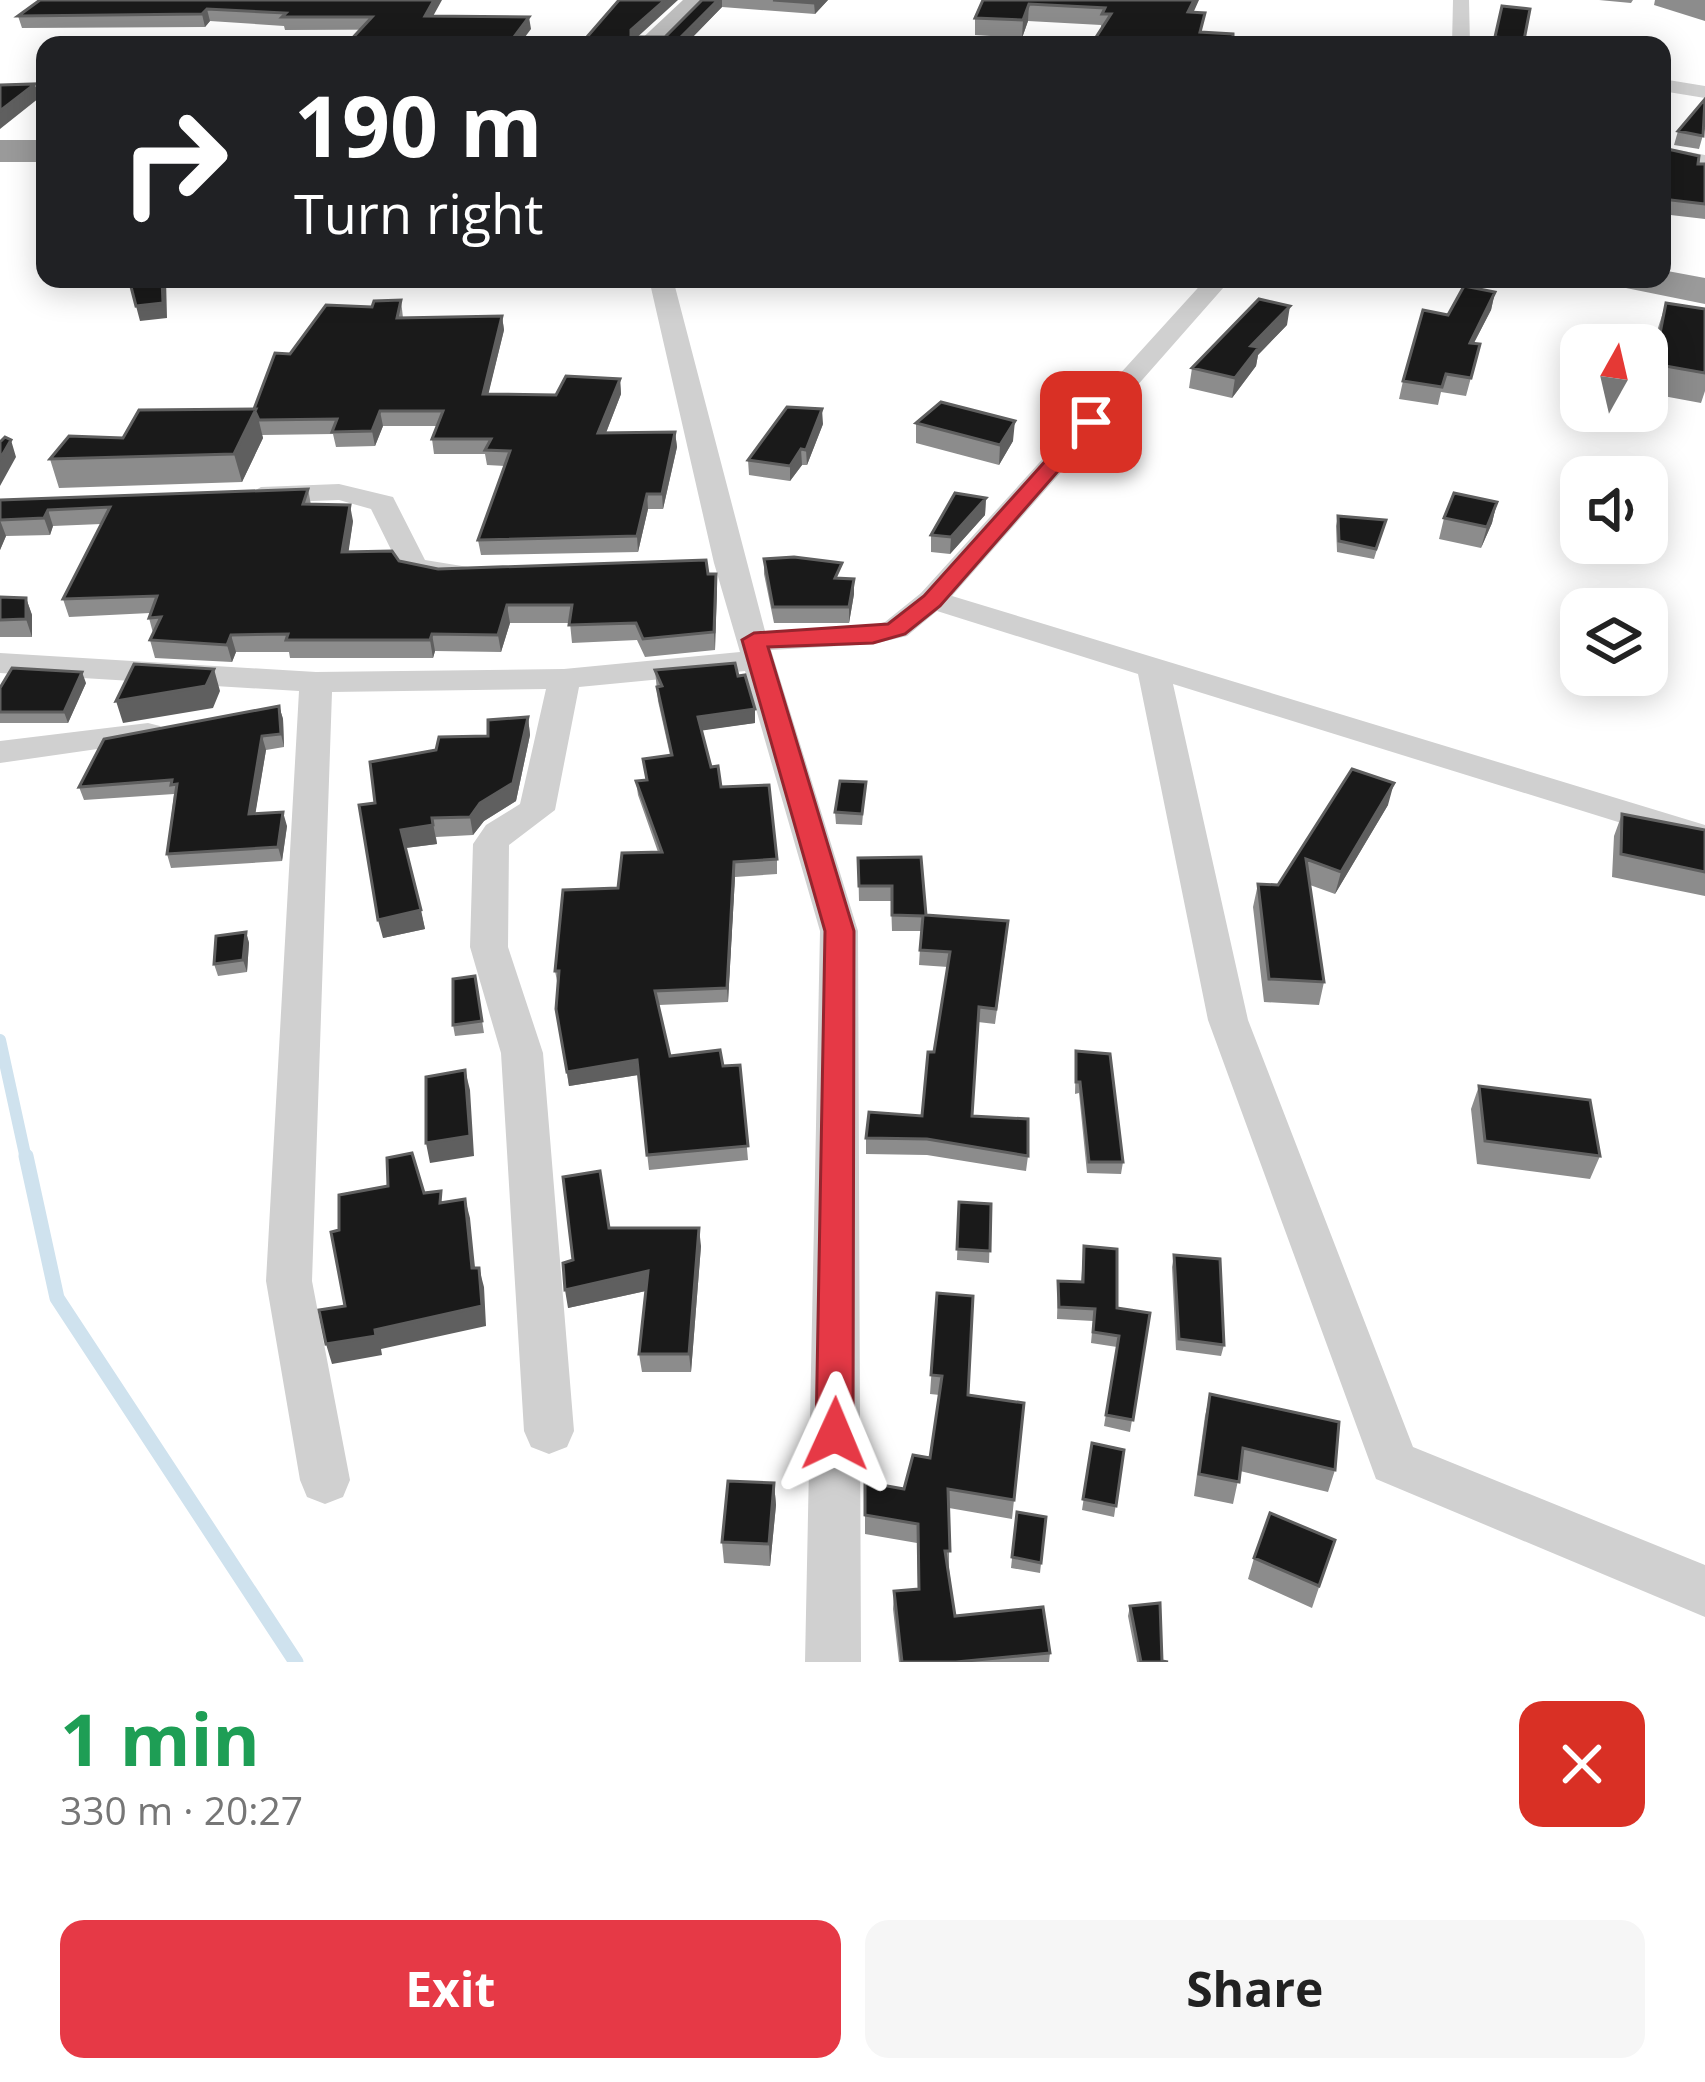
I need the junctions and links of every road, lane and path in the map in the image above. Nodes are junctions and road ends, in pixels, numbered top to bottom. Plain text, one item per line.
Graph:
1 (697, 0) edge
2 (1461, 0) edge
3 (658, 36) edge
4 (1461, 36) edge
5 (1671, 87) edge
6 (1705, 92) edge
7 (1671, 155) edge
8 (1705, 161) edge
9 (1671, 285) edge
10 (663, 288) edge
11 (1211, 288) edge
12 (1705, 291) edge
13 (226, 496) edge
14 (490, 572) edge
15 (932, 601) junction
16 (756, 650) junction
17 (0, 663) edge
18 (1153, 668) junction
19 (564, 679) junction
20 (316, 682) junction
21 (255, 711) edge
22 (172, 729) edge
23 (0, 752) edge
24 (1705, 837) edge
25 (549, 1431) dead end
26 (325, 1480) dead end
27 (1705, 1591) edge
28 (833, 1662) edge

1 - 3 street
2 - 4 street
5 - 6 street
7 - 8 street
9 - 12 highway
10 - 16 street
11 - 15 street
13 - 14 street
15 - 16 street
15 - 18 street
16 - 19 street
16 - 28 street
17 - 20 street
18 - 24 street
18 - 27 street
19 - 20 street
19 - 25 street
20 - 21 street
20 - 26 street
22 - 23 street

